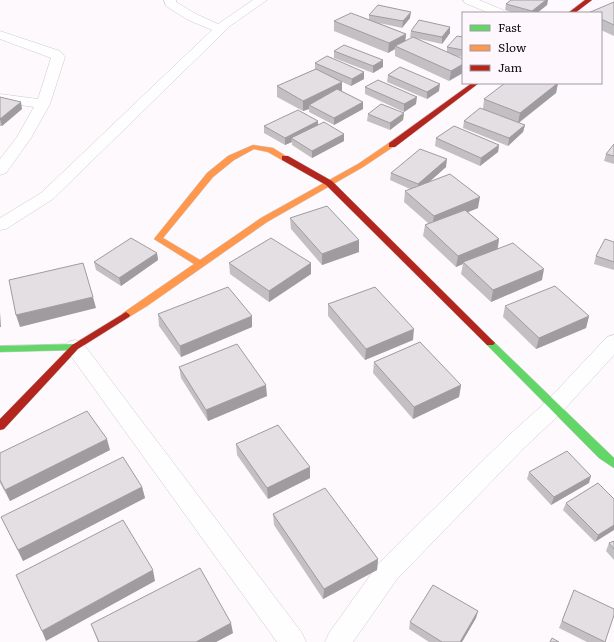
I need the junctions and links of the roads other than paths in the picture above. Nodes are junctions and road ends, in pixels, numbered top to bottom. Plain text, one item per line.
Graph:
1 (170, 0) edge
2 (261, 0) edge
3 (469, 0) edge
4 (588, 0) edge
5 (497, 12) edge
6 (572, 12) edge
7 (220, 29) junction
8 (0, 35) edge
9 (475, 84) edge
10 (0, 98) edge
11 (43, 104) junction
12 (2, 165) edge
13 (329, 183) junction
14 (0, 225) edge
15 (201, 264) junction
16 (614, 342) edge
17 (75, 347) junction
18 (0, 349) edge
19 (554, 407) junction
20 (0, 426) edge
21 (614, 464) edge
22 (293, 642) edge
23 (338, 642) edge

1 - 7 street
2 - 7 street
3 - 5 street
4 - 6 street
7 - 14 street
8 - 11 street
9 - 13 street
10 - 11 street
11 - 12 street
13 - 15 street
13 - 15 street
13 - 19 street
15 - 17 street
16 - 19 street
17 - 18 street
17 - 20 street
17 - 22 street
19 - 21 street
19 - 23 street

